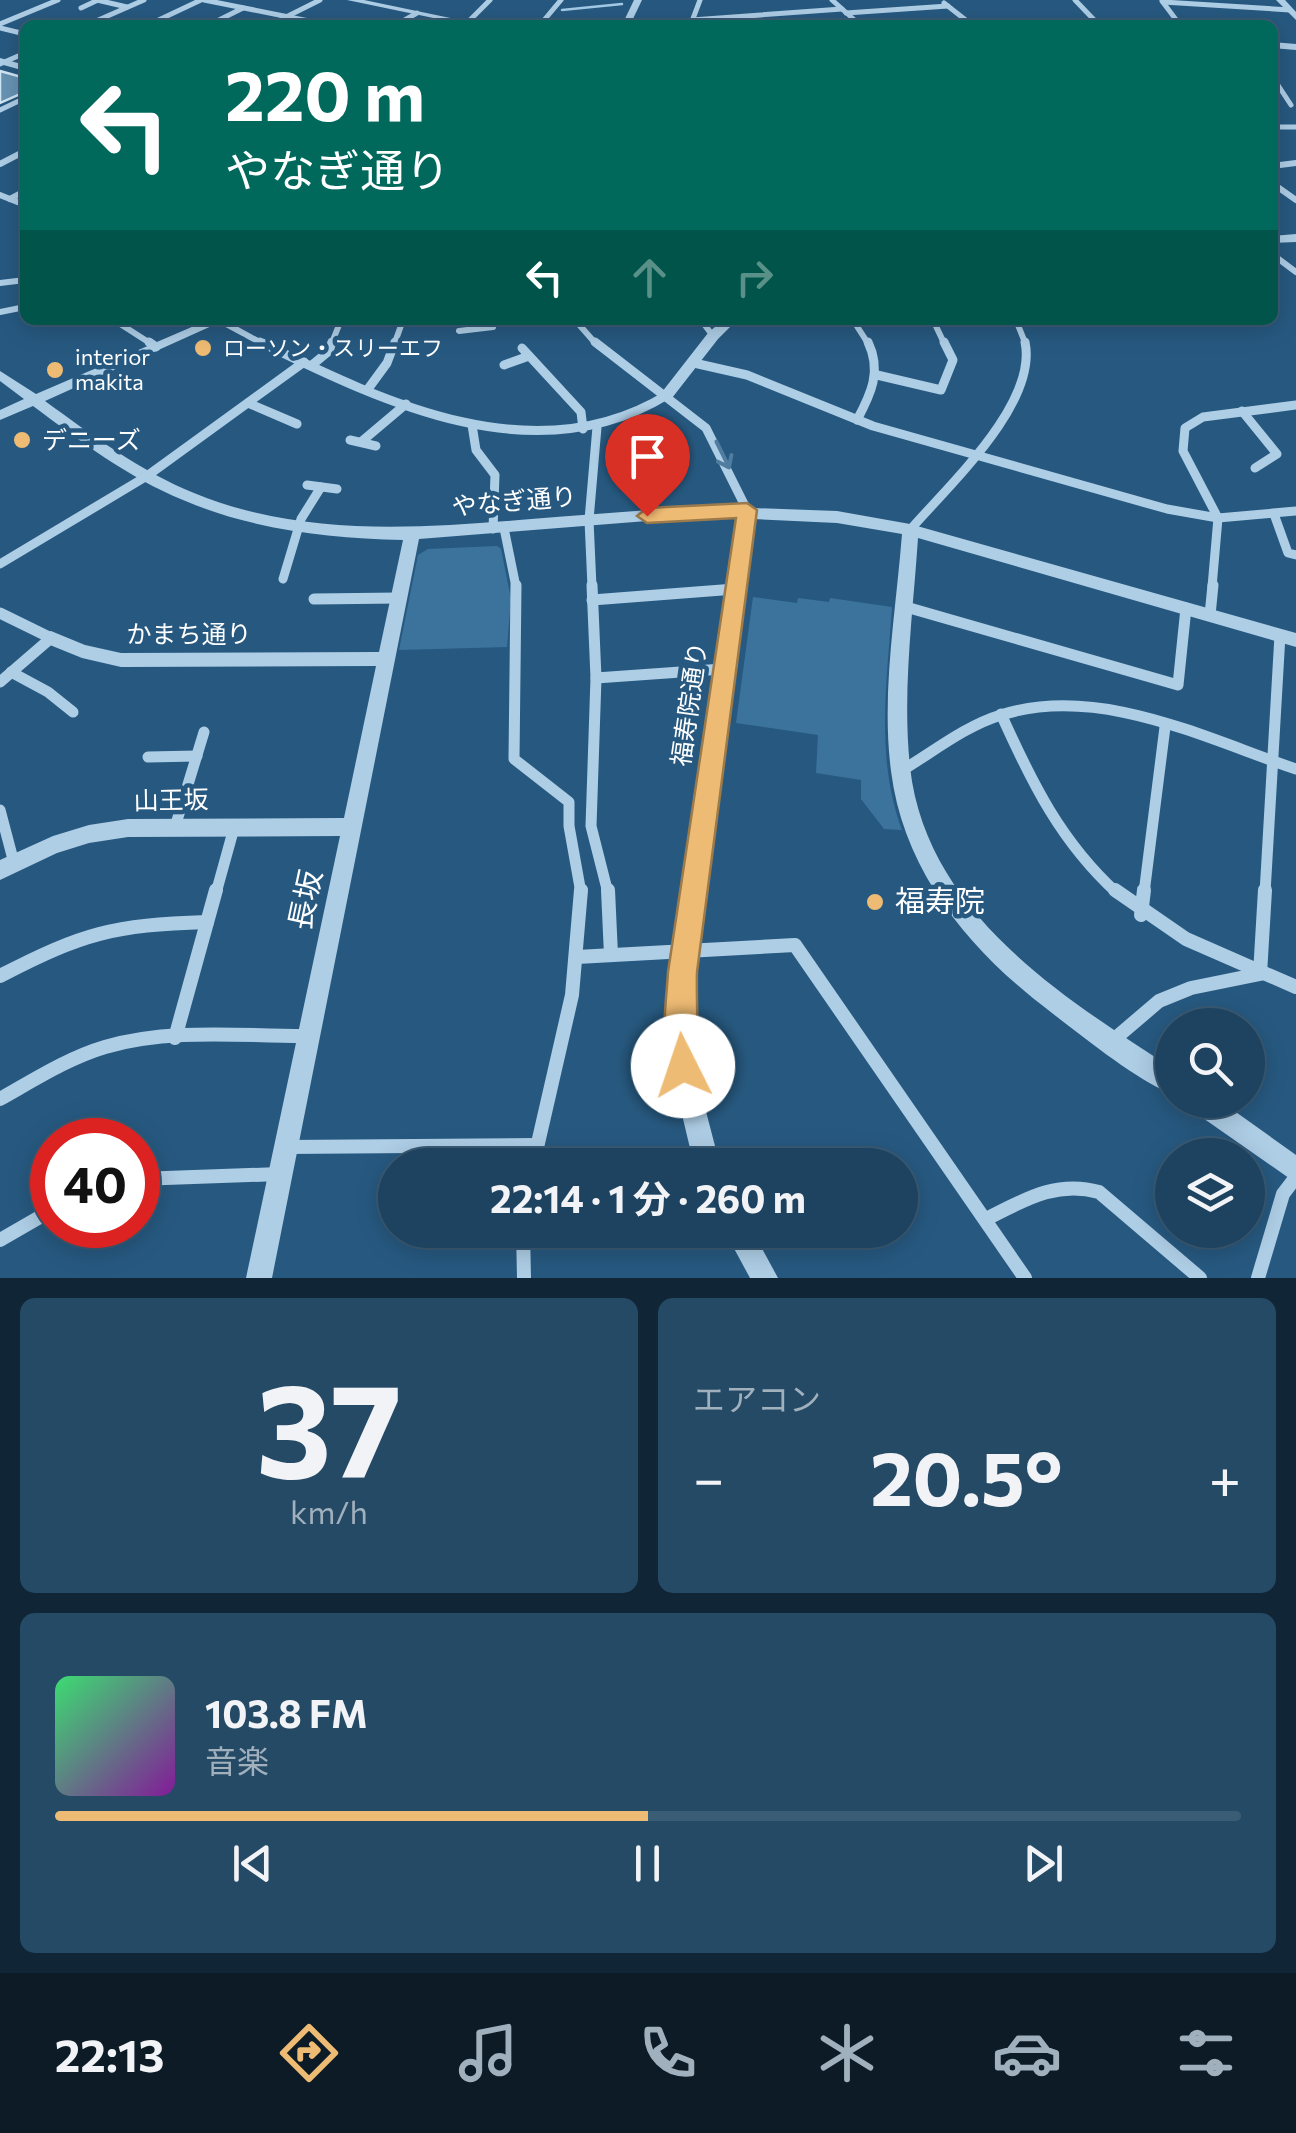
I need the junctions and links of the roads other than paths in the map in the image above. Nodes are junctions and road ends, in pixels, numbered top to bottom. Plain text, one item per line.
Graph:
1 (58, 0) edge
2 (98, 0) edge
3 (144, 0) edge
4 (203, 0) edge
5 (320, 0) edge
6 (351, 0) edge
7 (473, 0) edge
8 (561, 0) edge
9 (574, 0) edge
10 (832, 0) edge
11 (884, 0) edge
12 (934, 0) edge
13 (1075, 0) edge
14 (1280, 0) edge
15 (489, 1) edge
16 (1162, 1) edge
17 (948, 6) junction
18 (128, 7) junction
19 (81, 8) dead end
20 (244, 8) junction
21 (893, 10) junction
22 (844, 11) junction
23 (417, 13) junction
24 (1293, 13) edge
25 (287, 16) junction
26 (98, 20) edge
27 (159, 20) edge
28 (219, 20) edge
29 (279, 20) edge
30 (306, 20) edge
31 (405, 20) edge
32 (452, 20) edge
33 (470, 20) edge
34 (544, 20) edge
35 (729, 20) edge
36 (854, 20) edge
37 (966, 20) edge
38 (1094, 20) edge
39 (0, 26) edge
40 (1278, 85) edge
41 (1278, 96) edge
42 (1286, 96) junction
43 (1291, 105) dead end
44 (20, 194) edge
45 (0, 195) edge
46 (10, 199) junction
47 (20, 204) edge
48 (122, 325) edge
49 (207, 325) edge
50 (227, 325) edge
51 (339, 325) edge
52 (401, 325) edge
53 (473, 325) edge
54 (481, 325) edge
55 (580, 325) edge
56 (705, 325) edge
57 (725, 325) edge
58 (856, 325) edge
59 (936, 325) edge
60 (1018, 325) edge
61 (492, 327) dead end
62 (459, 331) dead end
63 (713, 336) junction
64 (156, 347) junction
65 (522, 348) dead end
66 (529, 356) junction
67 (694, 363) junction
68 (308, 364) junction
69 (504, 364) dead end
70 (877, 375) junction
71 (0, 376) edge
72 (368, 389) junction
73 (667, 395) junction
74 (35, 400) junction
75 (248, 402) junction
76 (406, 404) junction
77 (1296, 404) edge
78 (1242, 411) junction
79 (0, 415) edge
80 (857, 420) junction
81 (297, 424) dead end
82 (472, 425) junction
83 (597, 427) junction
84 (583, 429) junction
85 (350, 440) dead end
86 (361, 442) junction
87 (376, 446) dead end
88 (975, 452) junction
89 (1255, 468) dead end
90 (147, 476) junction
91 (307, 485) dead end
92 (321, 487) junction
93 (336, 489) dead end
94 (747, 510) junction
95 (1296, 511) edge
96 (1274, 514) junction
97 (1218, 518) junction
98 (589, 520) junction
99 (299, 527) junction
100 (499, 529) junction
101 (910, 530) junction
102 (412, 534) junction
103 (1296, 554) edge
104 (0, 564) edge
105 (282, 579) dead end
106 (735, 590) junction
107 (399, 598) junction
108 (314, 599) dead end
109 (592, 600) junction
110 (906, 606) junction
111 (1186, 608) junction
112 (0, 613) edge
113 (1210, 615) junction
114 (51, 638) junction
115 (1288, 638) edge
116 (386, 659) junction
117 (724, 669) junction
118 (11, 672) junction
119 (596, 678) junction
120 (0, 682) edge
121 (73, 712) dead end
122 (1001, 714) junction
123 (1166, 727) junction
124 (204, 732) dead end
125 (197, 756) junction
126 (148, 757) dead end
127 (1270, 761) junction
128 (1296, 769) edge
129 (900, 772) junction
130 (0, 810) edge
131 (175, 827) junction
132 (234, 827) junction
133 (352, 827) junction
134 (7, 866) edge
135 (1142, 915) junction
136 (207, 922) junction
137 (685, 952) junction
138 (611, 955) junction
139 (578, 957) junction
140 (1260, 974) junction
141 (0, 976) edge
142 (1296, 987) edge
143 (308, 1036) junction
144 (174, 1038) junction
145 (1111, 1042) junction
146 (1155, 1071) edge
147 (0, 1099) edge
148 (1223, 1118) edge
149 (538, 1145) junction
150 (286, 1147) junction
151 (537, 1148) edge
152 (703, 1148) edge
153 (1296, 1173) edge
154 (280, 1174) junction
155 (160, 1178) edge
156 (986, 1219) junction
157 (30, 1223) edge
158 (0, 1240) edge
159 (523, 1248) edge
160 (747, 1248) edge
161 (259, 1278) edge
162 (524, 1278) edge
163 (765, 1278) edge
164 (1025, 1278) edge
165 (1200, 1278) edge
166 (1258, 1278) edge

1 - 39 street
2 - 18 street
2 - 19 street
3 - 18 street
4 - 20 street
4 - 27 street
5 - 25 street
6 - 23 street
7 - 15 street
8 - 9 street
8 - 34 street
10 - 22 street
11 - 21 street
12 - 17 street
13 - 38 street
14 - 24 street
15 - 33 street
16 - 24 street
17 - 21 street
17 - 37 street
18 - 26 street
20 - 25 street
20 - 28 street
21 - 22 street
22 - 35 street
22 - 36 street
23 - 31 street
23 - 32 street
25 - 29 street
25 - 30 street
40 - 42 street
41 - 42 street
42 - 43 street
44 - 46 street
45 - 46 street
46 - 47 street
48 - 64 street
49 - 64 street
50 - 68 street
51 - 68 street
52 - 72 street
53 - 62 street
54 - 61 street
55 - 73 street
56 - 63 street
57 - 63 street
58 - 70 street
59 - 70 street
60 - 88 street
63 - 67 street
64 - 74 street
65 - 66 street
66 - 69 street
66 - 84 street
67 - 73 street
67 - 80 street
68 - 72 street
68 - 75 street
70 - 80 street
71 - 74 street, やなぎ通り
72 - 76 street
73 - 83 street
73 -> 94 street
74 - 79 street
74 - 90 street, やなぎ通り
75 - 81 street
75 - 90 street
76 - 82 street
76 - 86 street
77 - 78 street
78 - 89 street
78 - 97 street
80 - 88 street
82 - 84 street
82 - 100 street
83 - 84 street
83 - 98 street
85 - 86 street
86 - 87 street
88 - 97 street
88 - 101 street
90 - 99 street, やなぎ通り
90 - 104 street
91 - 92 street
92 - 93 street
92 - 99 street
94 - 98 street, やなぎ通り
94 - 101 street, やなぎ通り
94 - 106 street, 福寿院通り
95 - 96 street
96 - 97 street
96 - 103 street
97 - 113 street
98 - 100 street, やなぎ通り
98 - 109 street
99 - 102 street, やなぎ通り
99 - 105 street
100 - 102 street, やなぎ通り
100 - 139 street
101 - 110 street
101 - 111 street, やなぎ通り
102 - 107 street, 長坂
106 - 109 street
106 - 117 street, 福寿院通り
107 - 108 street
107 - 116 street, 長坂
109 - 119 street
110 - 111 street
110 - 129 street
111 - 113 street, やなぎ通り
112 - 114 street, かまち通り
113 - 115 street, やなぎ通り
114 - 116 street, かまち通り
114 - 118 street
115 - 127 street
116 - 133 street, 長坂
117 - 119 street
117 - 137 street, 福寿院通り
118 - 120 street
118 - 121 street
119 - 138 street
122 - 123 street
122 - 129 street
122 - 135 street
123 - 127 street
123 - 135 street
124 - 125 street
125 - 126 street
125 - 131 street
127 - 128 street
127 - 140 street
129 - 145 street
130 - 134 street
131 - 132 street, 山王坂
131 - 134 street, 山王坂
132 - 133 street, 山王坂
132 - 136 street
133 - 143 street, 長坂
135 - 140 street
136 - 141 street
136 - 144 street
137 - 138 street
137 - 152 street, 福寿院通り
137 - 156 street
138 - 139 street
139 - 149 street
140 - 142 street
140 - 145 street
143 - 144 street
143 - 150 street, 長坂
144 - 147 street
145 - 146 street
148 - 153 street
149 - 150 street
149 - 151 street
150 - 154 street, 長坂
153 - 166 street
154 - 155 street
154 - 161 street, 長坂
156 - 164 street
156 - 165 street
157 - 158 street
159 - 162 street
160 - 163 street

